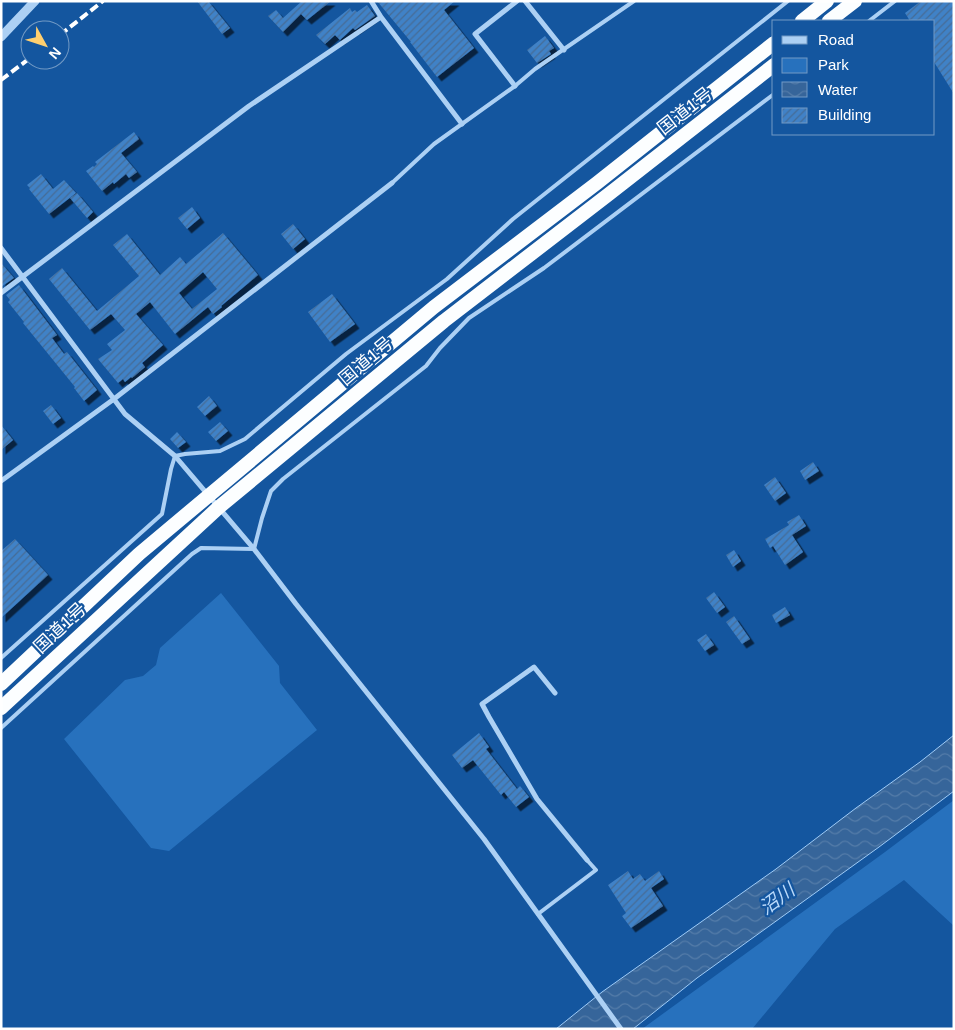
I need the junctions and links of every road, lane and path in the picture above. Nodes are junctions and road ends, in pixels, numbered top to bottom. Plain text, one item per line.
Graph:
1 (35, 1) edge
2 (371, 1) edge
3 (517, 1) edge
4 (525, 1) edge
5 (634, 1) edge
6 (788, 1) edge
7 (827, 1) edge
8 (855, 1) edge
9 (895, 1) edge
10 (381, 17) junction
11 (803, 20) edge
12 (830, 20) edge
13 (870, 20) edge
14 (3, 33) edge
15 (772, 45) edge
16 (564, 50) junction
17 (772, 67) edge
18 (515, 86) junction
19 (772, 96) edge
20 (462, 124) junction
21 (392, 183) joint
22 (1, 248) edge
23 (22, 276) junction
24 (1, 293) edge
25 (114, 399) junction
26 (175, 456) junction
27 (1, 481) edge
28 (208, 495) junction
29 (218, 508) junction
30 (254, 550) junction
31 (1, 658) edge
32 (1, 684) edge
33 (555, 693) dead end
34 (1, 708) edge
35 (1, 728) edge
36 (587, 860) joint
37 (538, 914) junction
38 (621, 1029) edge

1 - 14 street
2 - 10 street
3 - 18 street
4 - 16 street
5 - 16 lane
6 - 26 lane
7 - 11 highway
8 - 12 highway
9 - 13 lane
10 - 20 street
10 - 23 street
15 - 28 highway, 国道1号
16 - 18 lane
17 - 29 highway, 国道1号
18 - 20 lane
19 - 30 lane
20 - 21 lane
21 - 25 street
22 - 23 street
23 - 24 street
23 - 25 street
25 - 26 street
25 - 27 street
26 - 28 street
26 - 31 lane
28 - 29 street
28 - 32 highway, 国道1号
29 - 30 street
29 - 34 highway, 国道1号
30 - 35 lane
30 - 37 street
33 - 36 street
36 - 37 lane
37 - 38 street

